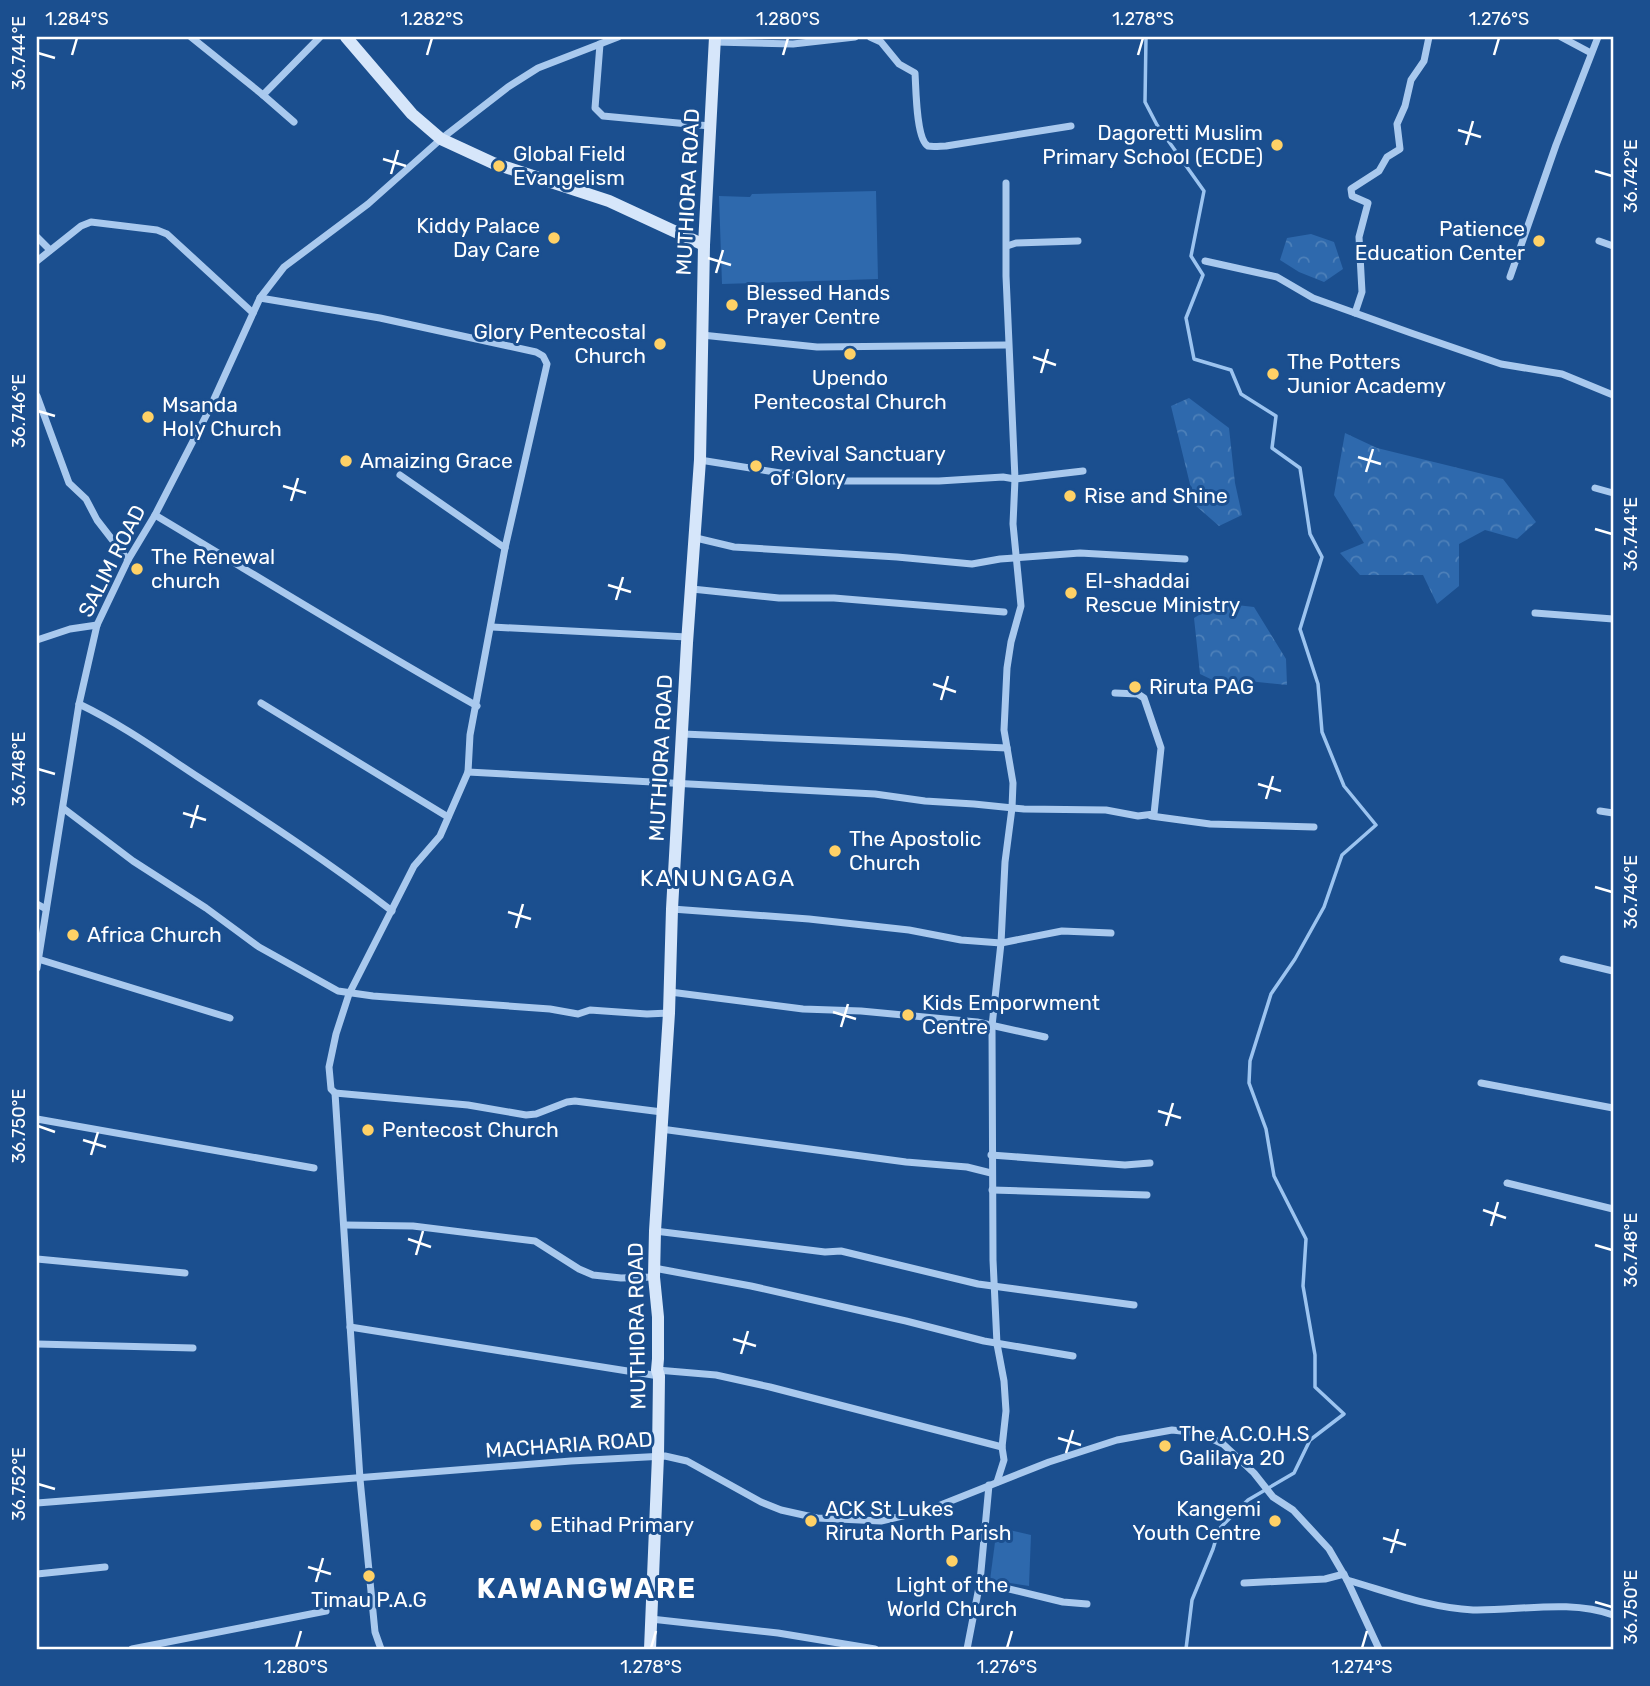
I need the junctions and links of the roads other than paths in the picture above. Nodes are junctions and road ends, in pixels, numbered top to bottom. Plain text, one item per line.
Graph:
1 (191, 37) edge
2 (320, 37) edge
3 (346, 37) edge
4 (618, 37) edge
5 (855, 37) edge
6 (870, 37) edge
7 (1429, 37) edge
8 (1561, 37) edge
9 (1598, 37) edge
10 (715, 39) edge
11 (600, 44) junction
12 (1591, 53) junction
13 (263, 95) junction
14 (294, 122) dead end
15 (1071, 126) dead end
16 (710, 127) junction
17 (440, 139) junction
18 (1006, 183) dead end
19 (37, 237) edge
20 (1078, 241) dead end
21 (1599, 241) dead end
22 (704, 245) junction
23 (1007, 246) junction
24 (1613, 246) edge
25 (50, 250) junction
26 (37, 261) edge
27 (1205, 261) dead end
28 (1510, 277) dead end
29 (260, 298) junction
30 (253, 313) junction
31 (1355, 313) junction
32 (702, 335) junction
33 (1007, 345) junction
34 (1613, 395) edge
35 (37, 396) edge
36 (700, 460) junction
37 (1083, 471) dead end
38 (400, 475) dead end
39 (1014, 479) junction
40 (1595, 488) dead end
41 (1613, 493) edge
42 (155, 515) junction
43 (696, 538) junction
44 (505, 548) junction
45 (1016, 557) junction
46 (1185, 559) dead end
47 (128, 561) junction
48 (692, 589) junction
49 (1004, 612) dead end
50 (1535, 613) dead end
51 (1613, 620) edge
52 (96, 625) junction
53 (492, 627) junction
54 (37, 629) edge
55 (687, 637) junction
56 (39, 639) edge
57 (1115, 693) dead end
58 (261, 703) dead end
59 (79, 704) junction
60 (477, 706) junction
61 (683, 734) junction
62 (1007, 748) junction
63 (468, 772) junction
64 (680, 783) junction
65 (63, 808) junction
66 (1012, 808) junction
67 (1600, 811) dead end
68 (1613, 813) edge
69 (1151, 816) junction
70 (448, 817) junction
71 (1314, 827) dead end
72 (37, 904) edge
73 (46, 909) junction
74 (672, 909) junction
75 (392, 911) junction
76 (1111, 933) dead end
77 (1001, 943) junction
78 (1563, 959) dead end
79 (37, 964) edge
80 (1613, 971) edge
81 (670, 992) junction
82 (349, 994) junction
83 (669, 1013) junction
84 (230, 1018) dead end
85 (992, 1026) junction
86 (1045, 1037) dead end
87 (1481, 1083) dead end
88 (335, 1093) junction
89 (1613, 1108) edge
90 (662, 1112) junction
91 (37, 1119) edge
92 (660, 1129) junction
93 (991, 1155) junction
94 (1150, 1163) dead end
95 (314, 1168) dead end
96 (991, 1172) junction
97 (1507, 1183) dead end
98 (992, 1190) junction
99 (1147, 1195) dead end
100 (1613, 1209) edge
101 (345, 1225) junction
102 (655, 1231) junction
103 (37, 1259) edge
104 (185, 1273) dead end
105 (654, 1273) junction
106 (994, 1287) junction
107 (1134, 1305) dead end
108 (349, 1327) junction
109 (37, 1344) edge
110 (998, 1344) junction
111 (193, 1348) dead end
112 (1073, 1356) dead end
113 (658, 1373) junction
114 (1002, 1447) junction
115 (658, 1456) junction
116 (360, 1479) junction
117 (993, 1484) junction
118 (37, 1503) edge
119 (105, 1567) dead end
120 (37, 1574) edge
121 (1346, 1577) junction
122 (980, 1582) junction
123 (1244, 1583) dead end
124 (1087, 1604) dead end
125 (326, 1611) dead end
126 (1613, 1615) edge
127 (650, 1619) junction
128 (132, 1649) edge
129 (381, 1649) edge
130 (650, 1649) edge
131 (875, 1649) edge
132 (967, 1649) edge
133 (1379, 1649) edge

1 - 13 street
2 - 13 street
3 - 17 street
4 - 11 street, SALIM ROAD
5 - 10 street
6 - 15 street
7 - 31 street
8 - 12 street
9 - 12 street
10 - 16 street, MUTHIORA ROAD
11 - 16 street
11 - 17 street, SALIM ROAD
12 - 28 street
13 - 14 street
16 - 22 street, MUTHIORA ROAD
17 - 22 street
17 - 29 street, SALIM ROAD
18 - 23 street
19 - 25 street
20 - 23 street
21 - 24 street
22 - 32 street, MUTHIORA ROAD
23 - 33 street
25 - 26 street
25 - 30 street
27 - 31 street
29 - 30 street, SALIM ROAD
29 - 44 street
30 - 42 street, SALIM ROAD
31 - 34 street
32 - 33 street
32 - 36 street, MUTHIORA ROAD
33 - 39 street
35 - 47 street
36 - 39 street
36 - 43 street, MUTHIORA ROAD
37 - 39 street
38 - 44 street
39 - 45 street
40 - 41 street
42 - 47 street, SALIM ROAD
42 - 60 street
43 - 45 street
43 - 48 street, MUTHIORA ROAD
44 - 53 street
45 - 46 street
45 - 62 street
47 - 52 street, SALIM ROAD
48 - 49 street
48 - 55 street, MUTHIORA ROAD
50 - 51 street
52 - 56 street
52 - 59 street, SALIM ROAD
53 - 55 street
53 - 60 street
54 - 56 street
55 - 61 street, MUTHIORA ROAD
57 - 69 street
58 - 70 street
59 - 65 street, SALIM ROAD
59 - 75 street
60 - 63 street
61 - 62 street
61 - 64 street, MUTHIORA ROAD
62 - 66 street
63 - 64 street
63 - 70 street
64 - 66 street
64 - 74 street, MUTHIORA ROAD
65 - 73 street, SALIM ROAD
65 - 82 street
66 - 69 street
66 - 77 street
67 - 68 street
69 - 71 street
70 - 75 street
72 - 73 street
73 - 79 street, SALIM ROAD
74 - 77 street
74 - 81 street, MUTHIORA ROAD
75 - 82 street
76 - 77 street
77 - 85 street
78 - 80 street
79 - 84 street
81 - 83 street, MUTHIORA ROAD
81 - 85 street
82 - 83 street
82 - 88 street
83 - 90 street, MUTHIORA ROAD
85 - 86 street
85 - 93 street
87 - 89 street
88 - 90 street
88 - 101 street
90 - 92 street, MUTHIORA ROAD
91 - 95 street
92 - 96 street
92 - 102 street, MUTHIORA ROAD
93 - 94 street
93 - 96 street
96 - 98 street
97 - 100 street
98 - 99 street
98 - 106 street
101 - 105 street
101 - 108 street
102 - 105 street, MUTHIORA ROAD
102 - 106 street
103 - 104 street
105 - 110 street
105 - 113 street, MUTHIORA ROAD
106 - 107 street
106 - 110 street
108 - 113 street
108 - 116 street
109 - 111 street
110 - 112 street
110 - 114 street
113 - 114 street
113 - 115 street, MUTHIORA ROAD
114 - 117 street
115 - 116 street, MACHARIA ROAD
115 - 117 street, MACHARIA ROAD
115 - 127 street, MUTHIORA ROAD
116 - 118 street, MACHARIA ROAD
116 - 129 street
117 - 121 street, MACHARIA ROAD
117 - 122 street
119 - 120 street
121 - 123 street
121 - 126 street
121 - 133 street, MACHARIA ROAD
122 - 124 street
122 - 132 street
125 - 128 street
127 - 130 street, MUTHIORA ROAD
127 - 131 street

